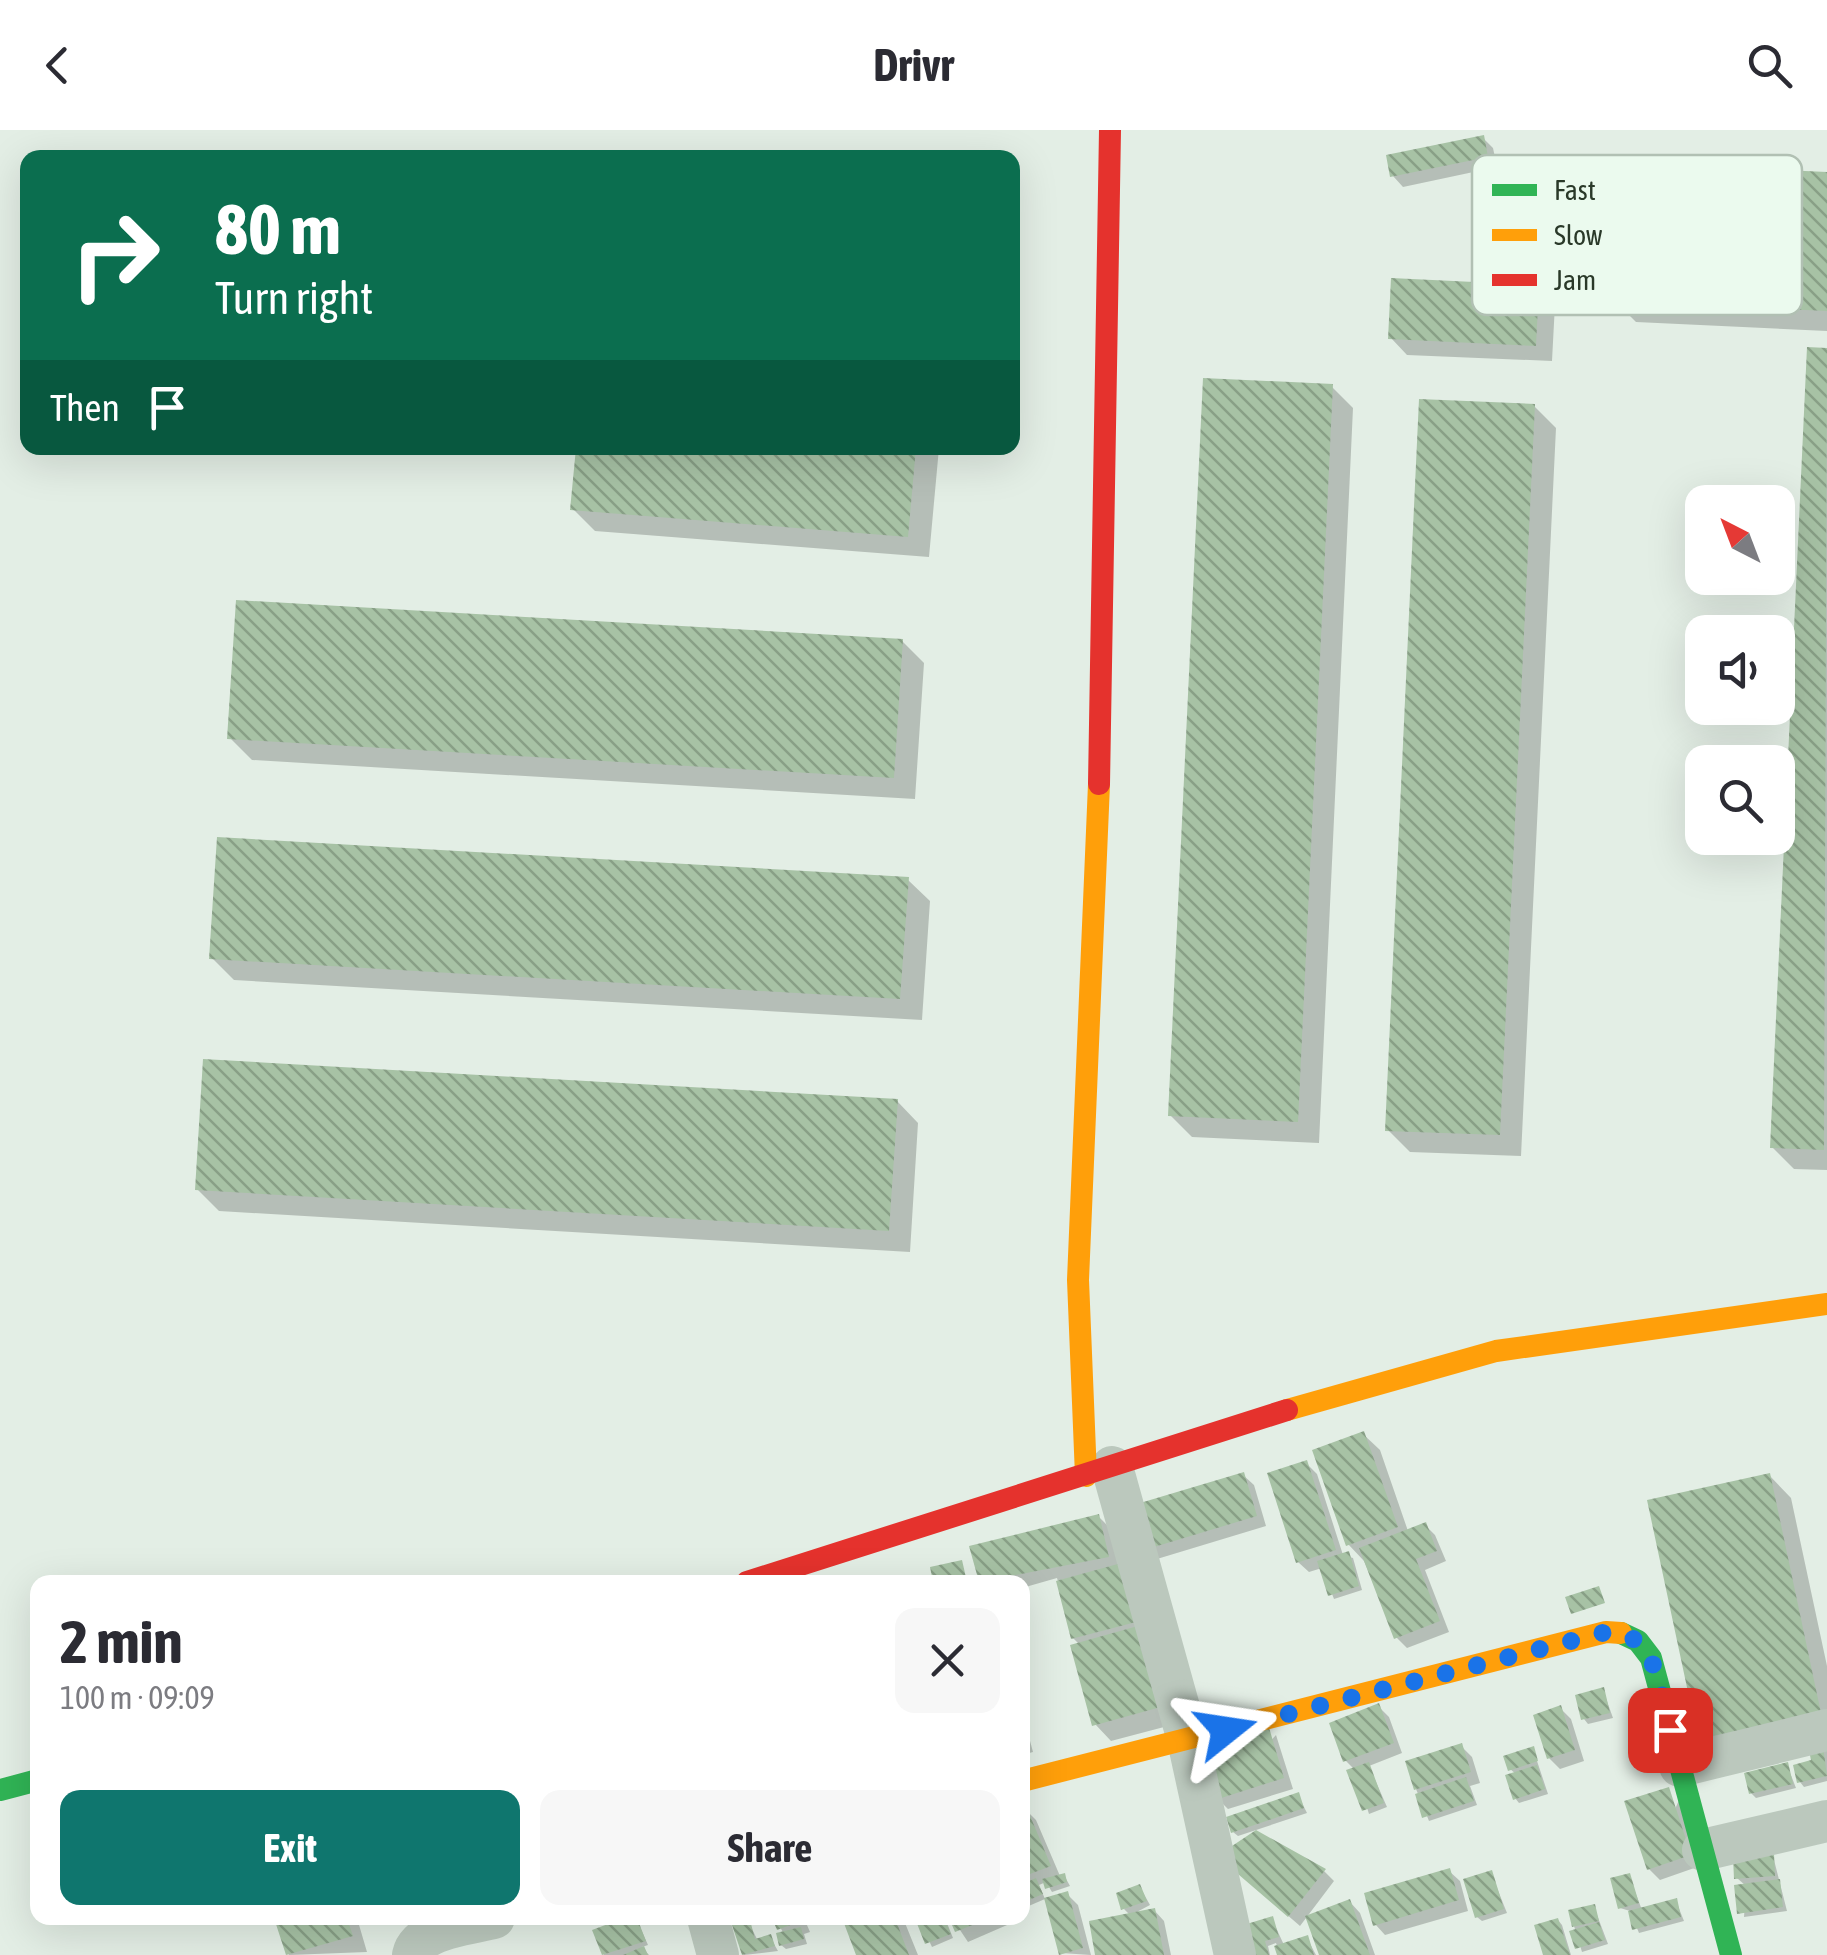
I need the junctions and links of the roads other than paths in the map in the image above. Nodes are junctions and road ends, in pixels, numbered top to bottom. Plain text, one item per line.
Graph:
1 (1110, 130) edge
2 (1827, 1304) edge
3 (1099, 1471) junction
4 (769, 1575) edge
5 (1827, 1730) edge
6 (1188, 1740) junction
7 (1680, 1766) junction
8 (1030, 1779) edge
9 (30, 1782) edge
10 (0, 1790) edge
11 (1827, 1821) edge
12 (1703, 1850) junction
13 (467, 1925) edge
14 (710, 1925) edge
15 (413, 1955) edge
16 (718, 1955) edge
17 (1235, 1955) edge
18 (1731, 1955) edge

1 - 3 main road
2 - 3 main road
3 - 4 main road
3 - 6 street
5 - 7 street
6 - 7 main road
6 - 8 main road
6 - 17 street
7 - 12 main road
9 - 10 main road
11 - 12 street
12 - 18 main road
13 - 15 street
14 - 16 street

